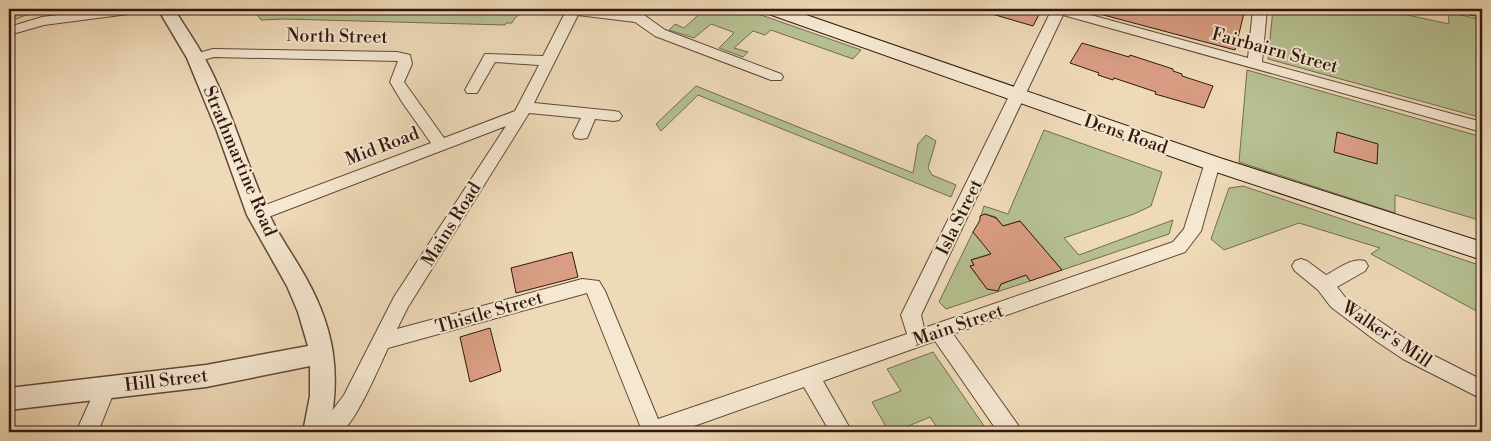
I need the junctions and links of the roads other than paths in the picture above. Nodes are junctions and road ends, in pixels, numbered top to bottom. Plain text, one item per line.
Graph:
1 (136, 9) edge
2 (168, 9) edge
3 (772, 9) edge
4 (1058, 9) edge
5 (1260, 9) edge
6 (1463, 9) edge
7 (573, 10) edge
8 (1482, 13) edge
9 (9, 31) edge
10 (196, 58) junction
11 (548, 61) junction
12 (1254, 64) junction
13 (776, 77) dead end
14 (472, 90) dead end
15 (1016, 95) junction
16 (522, 110) junction
17 (590, 114) junction
18 (614, 116) dead end
19 (1482, 126) edge
20 (581, 134) dead end
21 (440, 145) junction
22 (1212, 163) junction
23 (258, 216) junction
24 (1482, 251) edge
25 (1301, 266) dead end
26 (1359, 266) dead end
27 (1325, 285) junction
28 (929, 334) junction
29 (380, 342) junction
30 (322, 352) junction
31 (808, 376) junction
32 (106, 387) junction
33 (1482, 390) edge
34 (9, 399) edge
35 (87, 432) edge
36 (316, 432) edge
37 (321, 432) edge
38 (652, 432) edge
39 (841, 432) edge
40 (1010, 432) edge

1 - 9 street
2 - 10 street, Strathmartine Road
3 - 15 main road, Dens Road
4 - 12 street, Fairbairn Street
4 - 15 street, Isla Street
5 - 12 street
6 - 8 street
7 - 11 street, Mains Road
7 - 13 street
10 - 21 street, North Street
10 - 23 street, Strathmartine Road
11 - 14 street
11 - 16 street, Mains Road
12 - 19 street, Fairbairn Street
15 - 22 main road, Dens Road
15 - 28 street, Isla Street
16 - 17 street
16 - 21 street, Mid Road
16 - 29 street, Mains Road
17 - 18 street
17 - 20 street
21 - 23 street, Mid Road
22 - 24 main road, Dens Road
22 - 28 street, Main Street
23 - 30 street, Strathmartine Road
25 - 27 street, Walker's Mill
26 - 27 street, Walker's Mill
27 - 33 street, Walker's Mill
28 - 31 street, Main Street
28 - 40 street, Isla Street
29 - 37 street, Mains Road
29 - 38 street, Thistle Street
30 - 32 street, Hill Street
30 - 36 street, Strathmartine Road
31 - 38 street, Main Street
31 - 39 street
32 - 34 street, Hill Street
32 - 35 street

